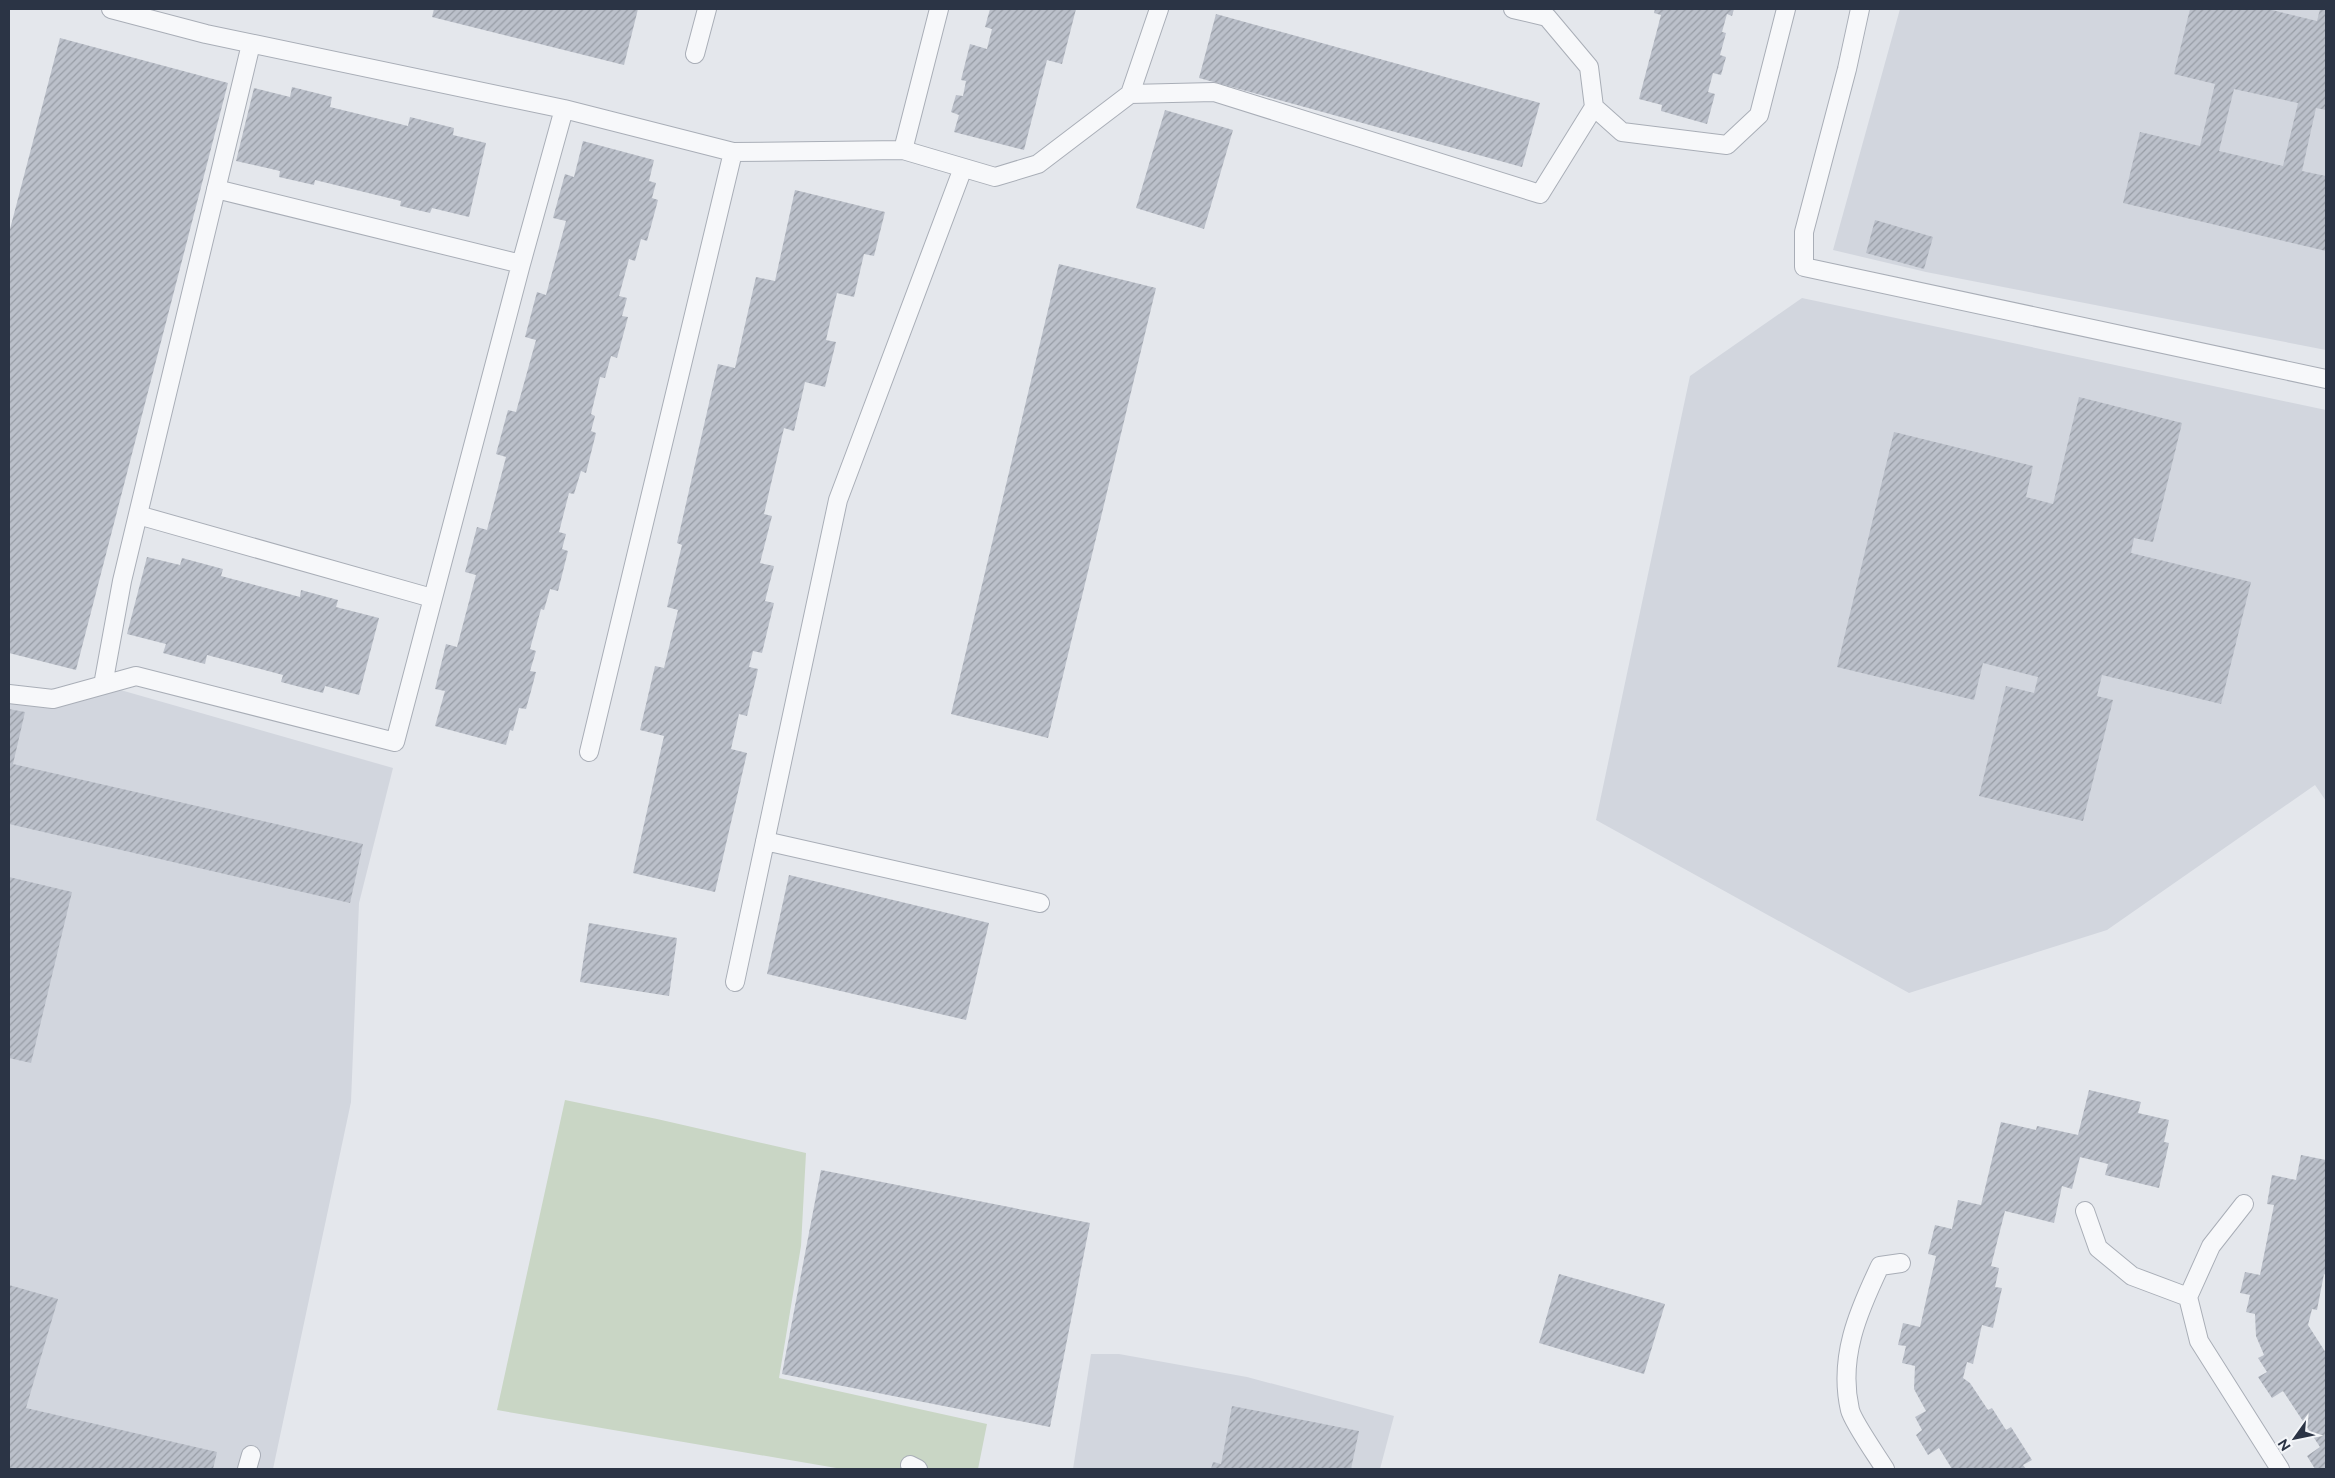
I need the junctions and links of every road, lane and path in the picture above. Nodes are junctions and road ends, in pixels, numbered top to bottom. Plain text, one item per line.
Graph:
1 (111, 9) edge
2 (707, 9) edge
3 (939, 9) edge
4 (1159, 9) edge
5 (1513, 9) edge
6 (1786, 9) edge
7 (1860, 9) edge
8 (251, 44) junction
9 (695, 54) dead end
10 (1130, 94) junction
11 (1594, 106) junction
12 (564, 109) junction
13 (903, 150) junction
14 (733, 152) junction
15 (963, 168) junction
16 (216, 189) junction
17 (521, 264) junction
18 (2326, 379) edge
19 (138, 516) junction
20 (432, 598) junction
21 (102, 685) junction
22 (9, 694) edge
23 (589, 752) dead end
24 (765, 841) junction
25 (1040, 903) dead end
26 (734, 982) dead end
27 (2244, 1204) dead end
28 (2086, 1211) dead end
29 (1901, 1264) dead end
30 (2188, 1296) junction
31 (1885, 1469) edge
32 (2280, 1469) edge

1 - 8 lane
2 - 9 lane
3 - 13 lane
4 - 10 lane
5 - 11 lane
6 - 11 lane
7 - 18 lane
8 - 12 lane
8 - 16 lane
10 - 11 lane
10 - 15 lane
12 - 14 lane
12 - 17 lane
13 - 14 lane
13 - 15 lane
14 - 23 lane
15 - 24 lane
16 - 17 lane
16 - 19 lane
17 - 20 lane
19 - 20 lane
19 - 21 lane
20 - 21 lane
21 - 22 lane
24 - 25 lane
24 - 26 lane
27 - 30 lane
28 - 30 lane
29 - 31 lane
30 - 32 lane

